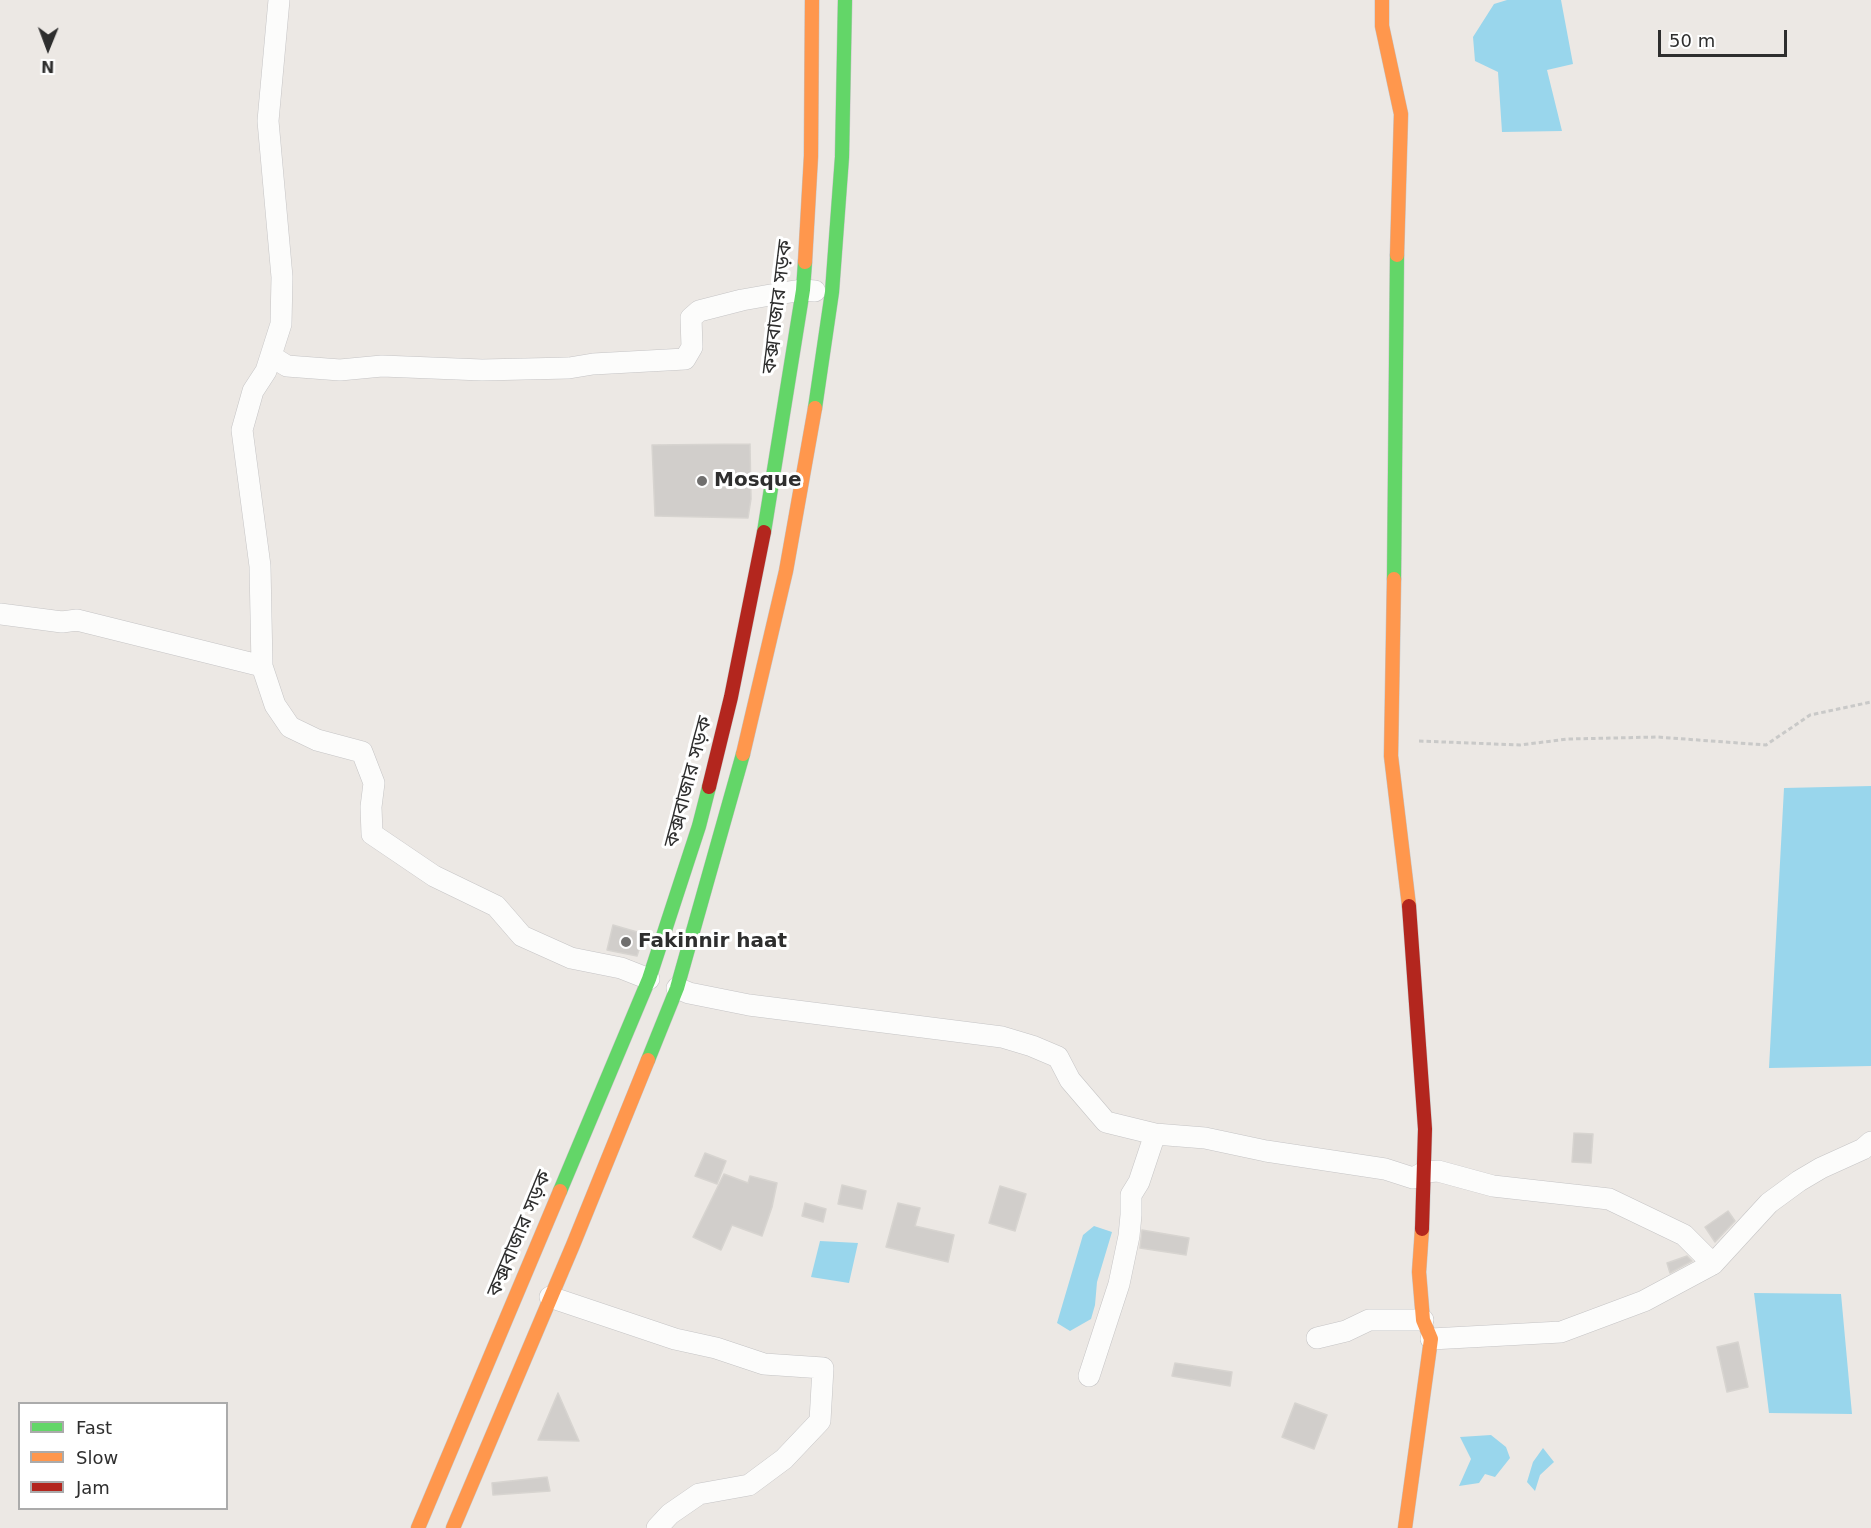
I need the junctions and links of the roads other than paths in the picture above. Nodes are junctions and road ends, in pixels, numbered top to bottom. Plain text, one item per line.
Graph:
1 (279, 0) edge
2 (812, 0) edge
3 (845, 0) edge
4 (1382, 0) edge
5 (803, 290) junction
6 (832, 292) junction
7 (271, 356) junction
8 (0, 614) edge
9 (262, 666) junction
10 (649, 979) junction
11 (676, 988) junction
12 (1155, 1134) junction
13 (1871, 1142) edge
14 (1425, 1172) junction
15 (1713, 1264) junction
16 (549, 1297) junction
17 (1427, 1330) junction
18 (1317, 1338) dead end
19 (1089, 1376) dead end
20 (418, 1528) edge
21 (453, 1528) edge
22 (657, 1528) edge
23 (1405, 1528) edge

1 - 7 street
2 - 5 main road, কক্সবাজার সড়ক
3 - 6 main road
4 - 14 main road
5 - 6 street
5 - 7 street
5 - 10 main road, কক্সবাজার সড়ক
6 - 11 main road
7 - 9 street
8 - 9 street
9 - 10 street
10 - 20 main road, কক্সবাজার সড়ক
11 - 12 street
11 - 16 main road
12 - 14 street
12 - 19 street
13 - 15 street
14 - 15 street
14 - 17 main road
15 - 17 street
16 - 21 main road
16 - 22 street
17 - 18 street
17 - 23 main road

